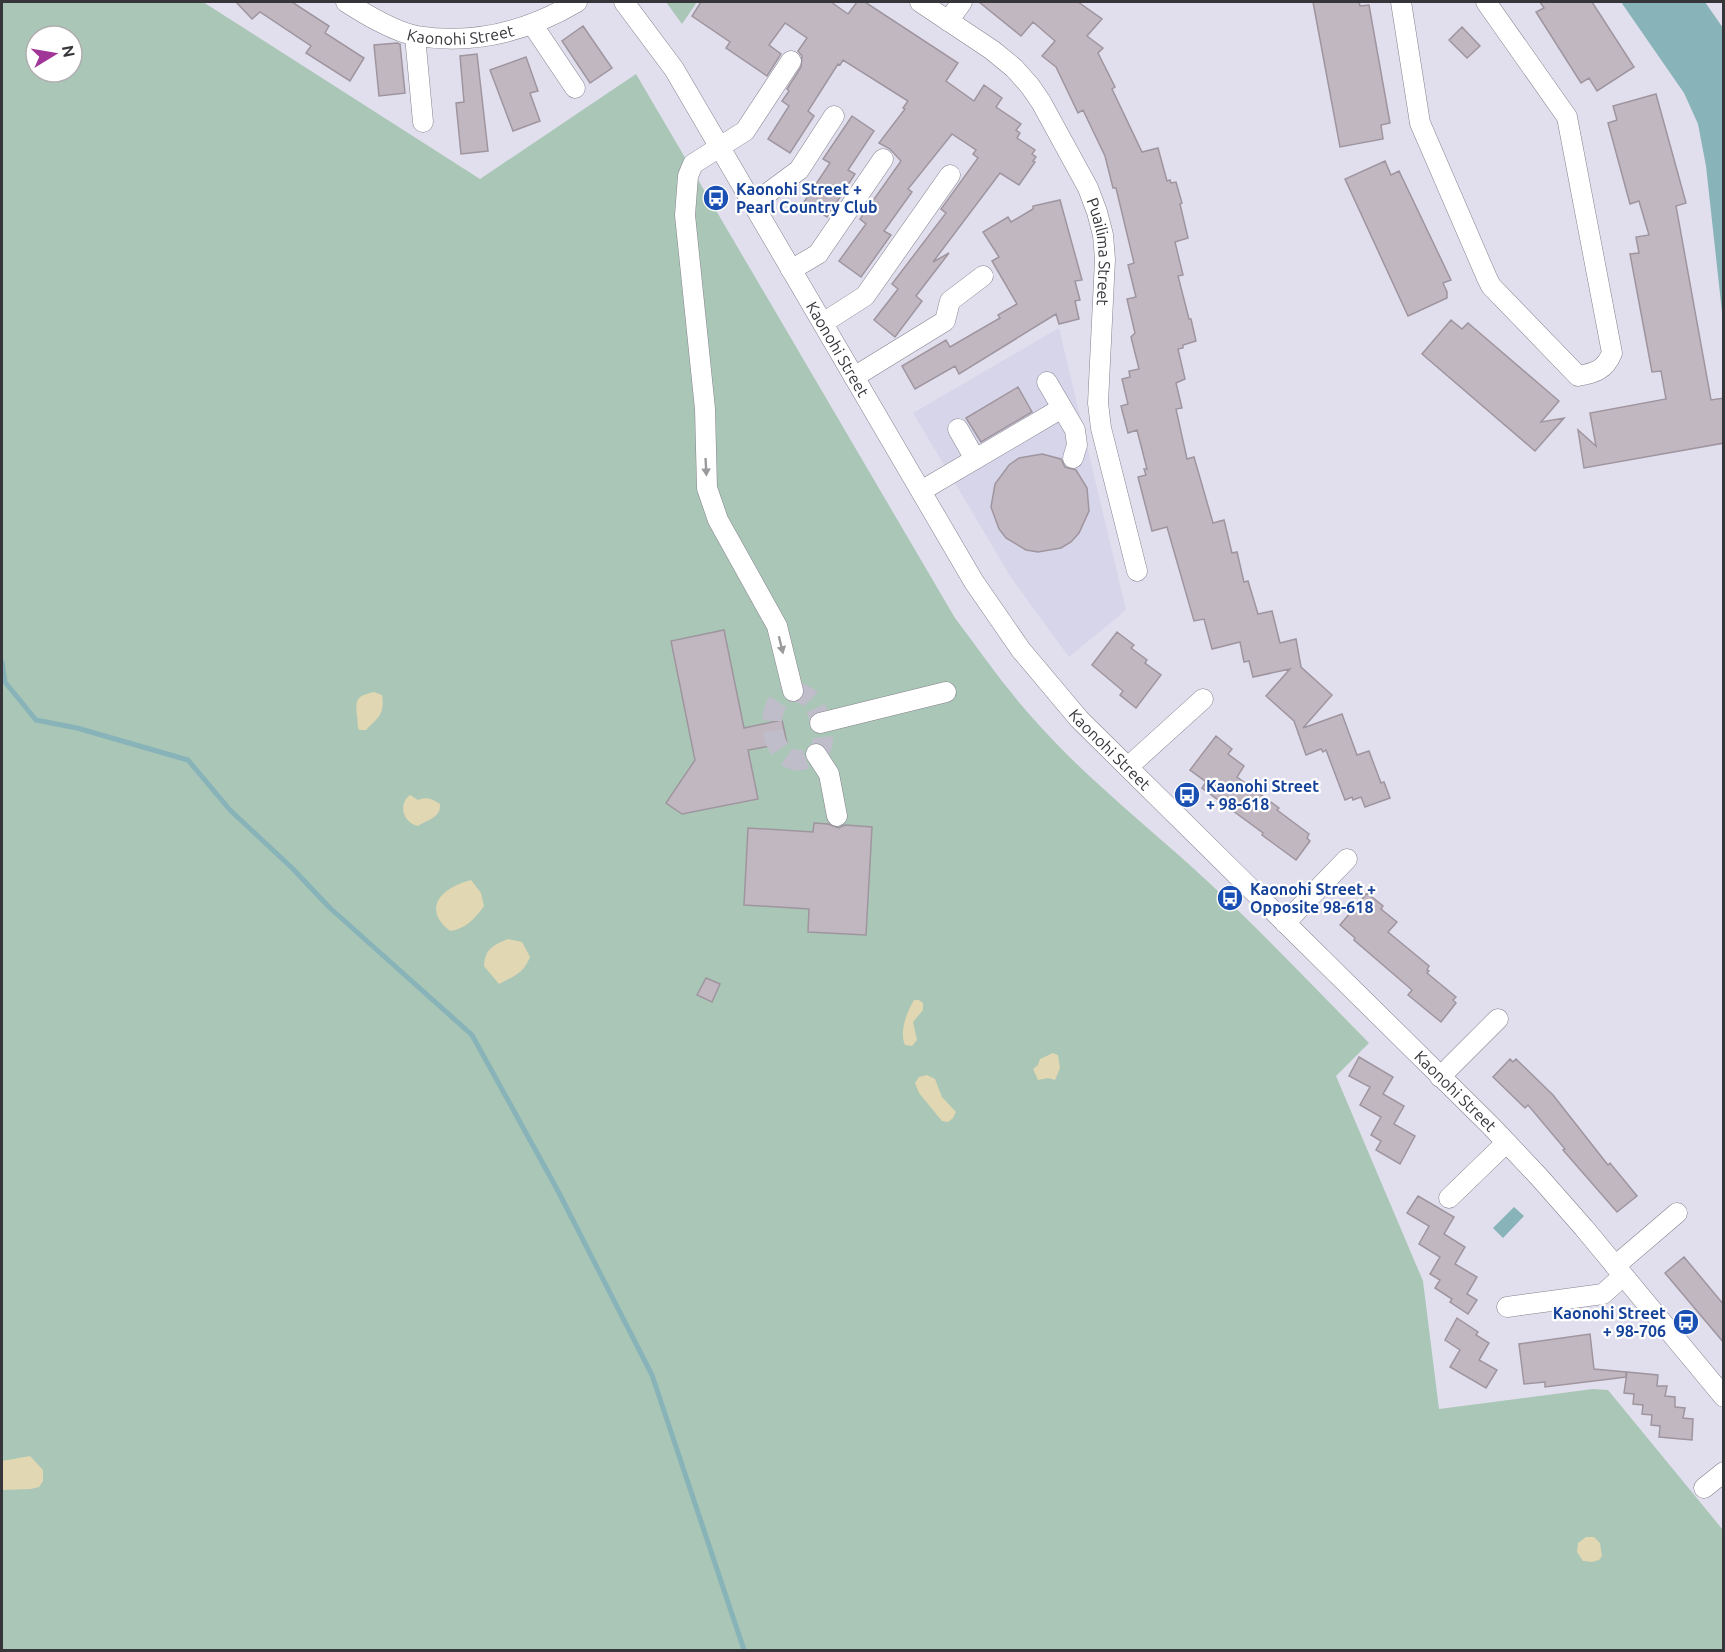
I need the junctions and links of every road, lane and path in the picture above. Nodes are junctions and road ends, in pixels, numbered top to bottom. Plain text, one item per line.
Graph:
1 (346, 2) edge
2 (577, 2) edge
3 (624, 2) edge
4 (920, 2) edge
5 (962, 2) edge
6 (1401, 2) edge
7 (1486, 2) edge
8 (948, 21) junction
9 (532, 24) junction
10 (416, 36) junction
11 (791, 61) dead end
12 (575, 88) dead end
13 (834, 116) dead end
14 (423, 122) dead end
15 (720, 147) junction
16 (883, 159) dead end
17 (950, 175) dead end
18 (753, 204) junction
19 (792, 270) junction
20 (983, 276) dead end
21 (823, 323) junction
22 (854, 377) junction
23 (1047, 382) dead end
24 (1062, 408) junction
25 (958, 429) dead end
26 (1073, 458) dead end
27 (975, 459) junction
28 (921, 491) junction
29 (1137, 571) dead end
30 (792, 691) tunnel mouth
31 (946, 692) dead end
32 (1203, 699) dead end
33 (820, 723) dead end
34 (816, 754) dead end
35 (1128, 767) junction
36 (837, 816) dead end
37 (1347, 859) dead end
38 (1285, 923) junction
39 (1498, 1019) dead end
40 (1440, 1077) junction
41 (1506, 1143) junction
42 (1449, 1198) dead end
43 (1677, 1213) dead end
44 (1619, 1271) junction
45 (1507, 1307) dead end
46 (1724, 1397) edge
47 (1724, 1472) edge
48 (1704, 1488) dead end

1 - 10 street, Kaonohi Street
2 - 9 street, Kaonohi Street
3 - 15 street, Kaonohi Street
4 - 8 street, Puailima Street
5 - 8 street
6 - 7 street
8 - 29 street, Puailima Street
9 - 10 street, Kaonohi Street
9 - 12 street
10 - 14 street
11 - 15 street
13 - 18 street
15 - 18 street, Kaonohi Street
15 -> 30 street
16 - 19 street
17 - 21 street
18 - 19 street, Kaonohi Street
19 - 21 street, Kaonohi Street
20 - 22 street
21 - 22 street, Kaonohi Street
22 - 28 street, Kaonohi Street
23 - 24 street
24 - 26 street
24 - 27 street
25 - 27 street
27 - 28 street
28 - 35 street, Kaonohi Street
31 - 33 street
32 - 35 street
34 - 36 street
35 - 38 street, Kaonohi Street
37 - 38 street
38 - 40 street, Kaonohi Street
39 - 40 street
40 - 41 street, Kaonohi Street
41 - 42 street
41 - 44 street, Kaonohi Street
43 - 44 street
44 - 45 street
44 - 46 street, Kaonohi Street
47 - 48 street

